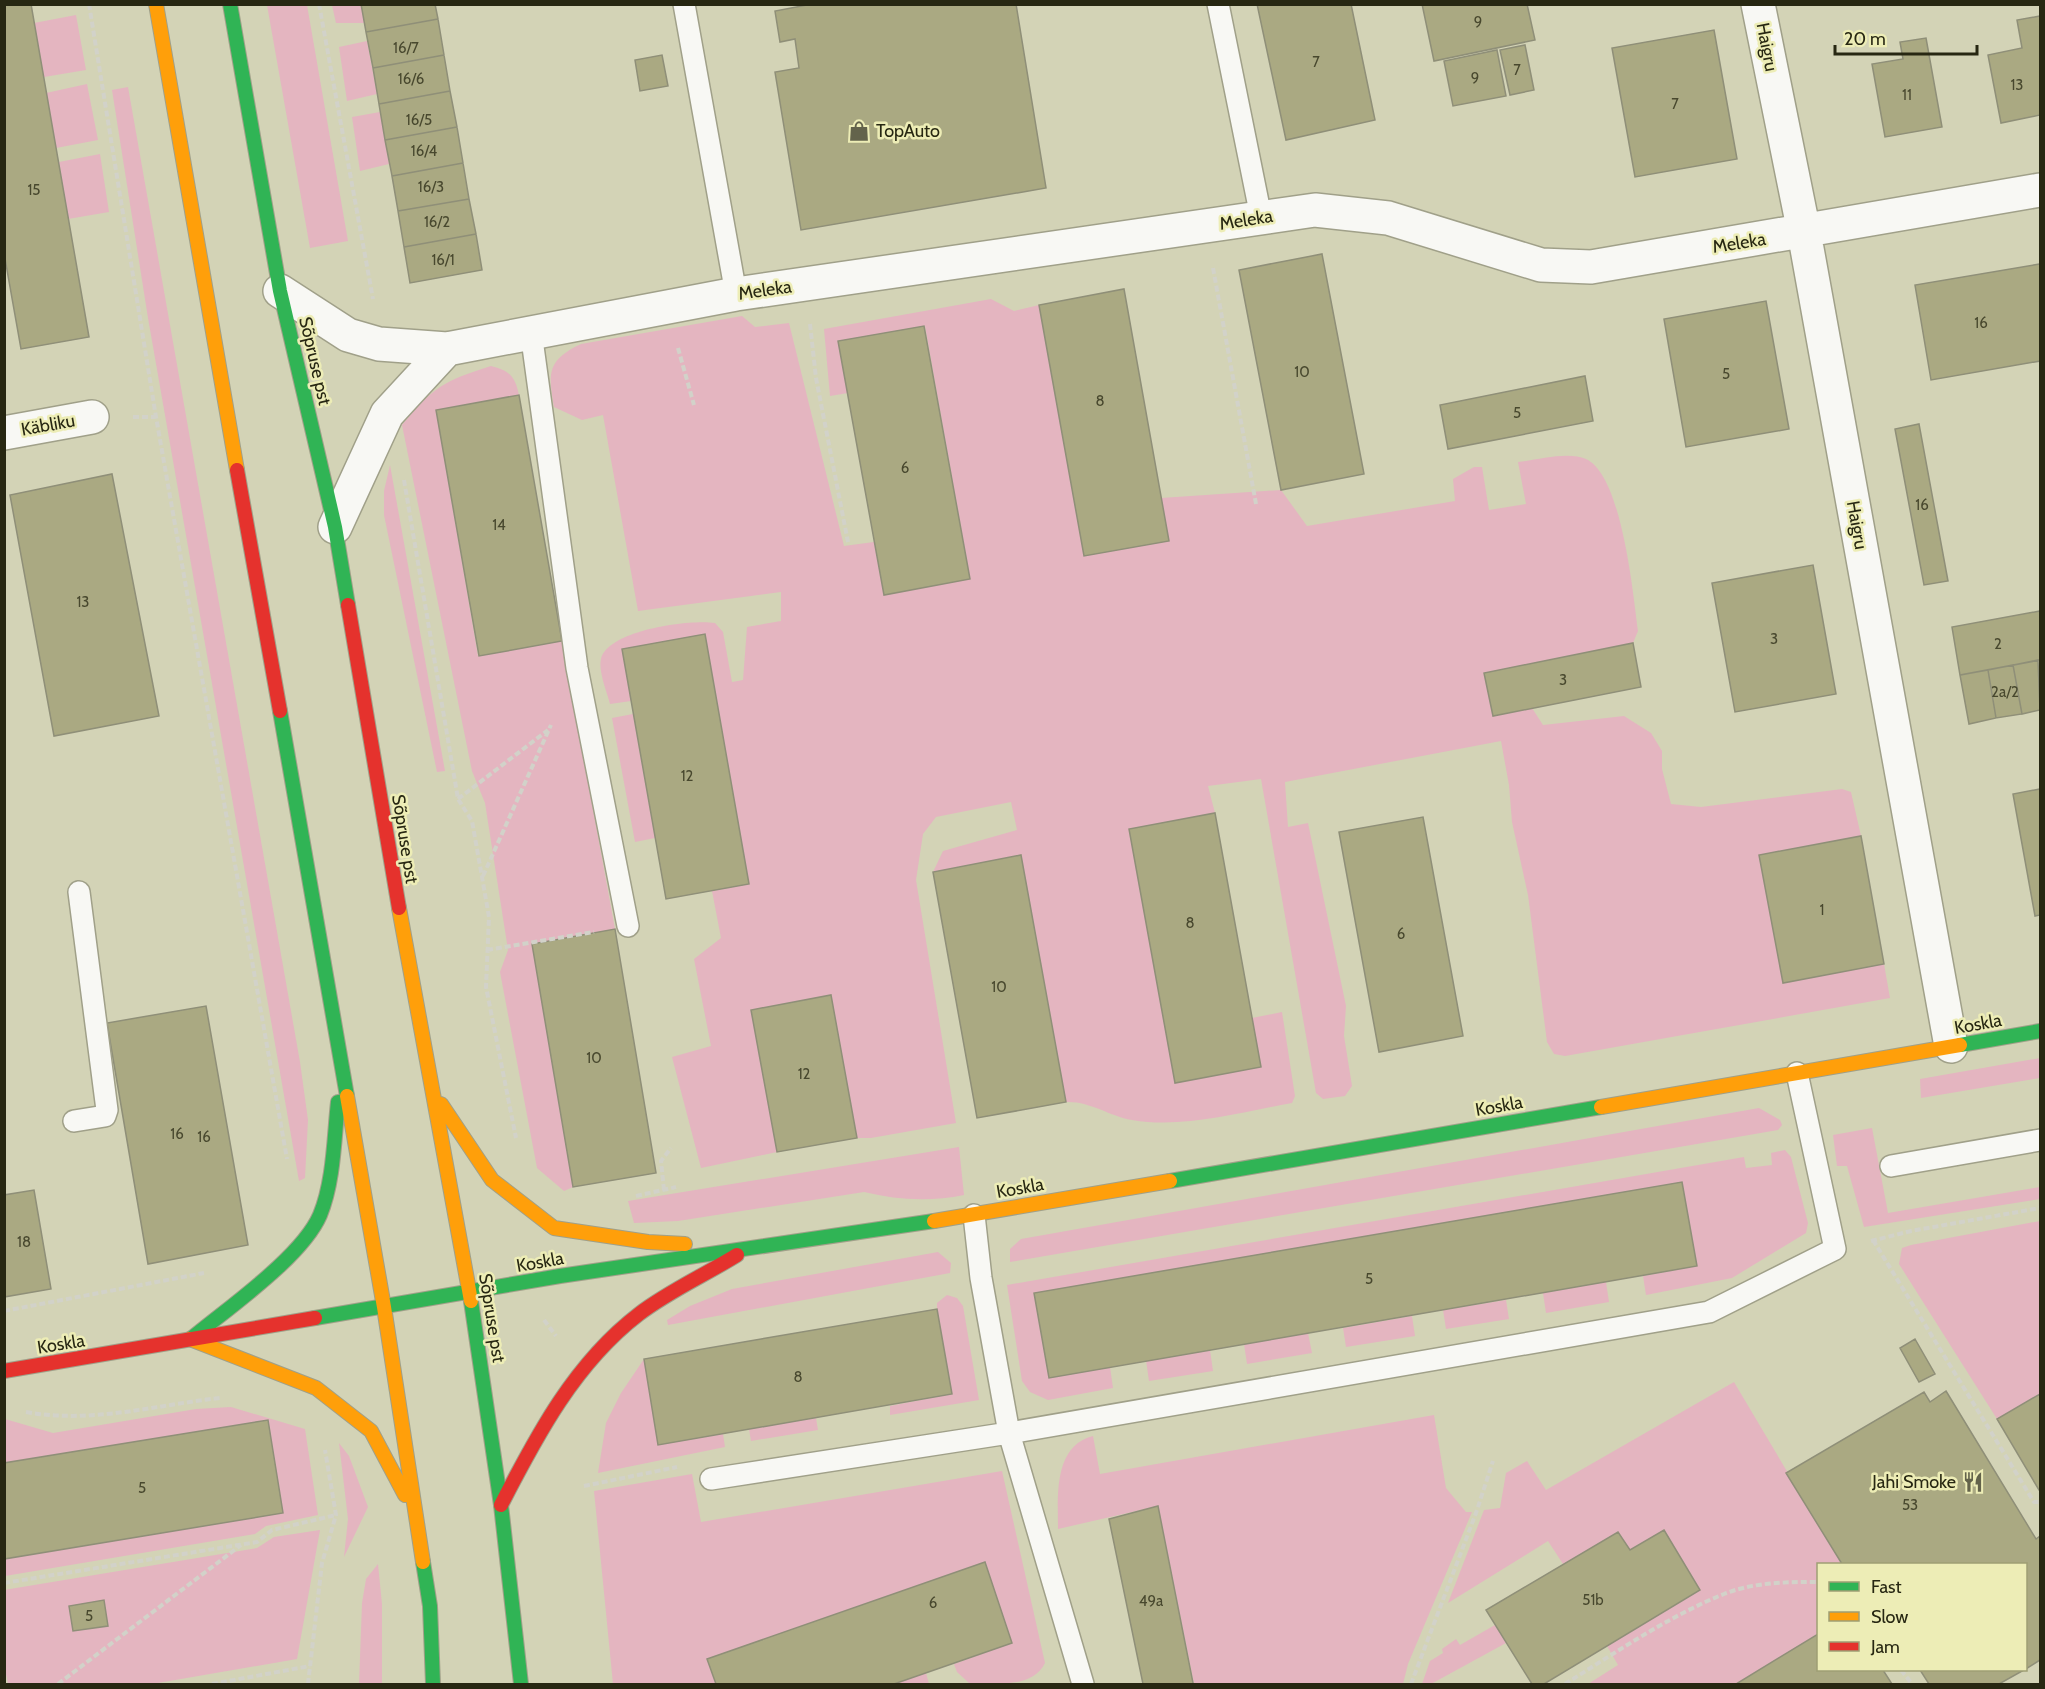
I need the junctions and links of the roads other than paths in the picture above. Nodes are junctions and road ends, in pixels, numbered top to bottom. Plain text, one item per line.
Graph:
1 (156, 4) edge
2 (230, 4) edge
3 (684, 4) edge
4 (1218, 4) edge
5 (1758, 4) edge
6 (2040, 190) edge
7 (1261, 217) junction
8 (1804, 232) junction
9 (280, 291) junction
10 (736, 294) junction
11 (531, 332) junction
12 (447, 349) junction
13 (92, 417) dead end
14 (4, 433) edge
15 (335, 527) junction
16 (79, 892) dead end
17 (628, 926) road end
18 (2040, 1031) edge
19 (1951, 1046) junction
20 (342, 1067) junction
21 (1797, 1073) junction
22 (433, 1092) junction
23 (74, 1121) dead end
24 (2040, 1140) edge
25 (1890, 1166) dead end
26 (975, 1215) junction
27 (750, 1247) junction
28 (470, 1292) junction
29 (384, 1307) junction
30 (190, 1339) junction
31 (4, 1371) edge
32 (1009, 1433) junction
33 (711, 1479) road end
34 (501, 1505) junction
35 (416, 1516) junction
36 (1075, 1682) edge
37 (433, 1684) edge
38 (521, 1684) edge

1 - 20 main road
2 - 9 main road, Sõpruse pst
3 - 10 lane
4 - 7 lane
5 - 8 street, Haigru
6 - 8 street, Meleka
7 - 8 street, Meleka
7 - 10 street, Meleka
8 - 19 street, Haigru
9 - 12 street, Meleka
9 - 15 main road, Sõpruse pst
10 - 11 street, Meleka
11 - 12 street, Meleka
11 - 17 lane
12 - 15 street
13 - 14 street, Käbliku
15 - 22 main road, Sõpruse pst
16 - 23 lane
18 - 19 main road, Koskla
19 - 21 main road, Koskla
20 - 29 main road
20 - 30 main road
21 - 26 main road, Koskla
21 - 32 lane
22 - 27 main road
22 - 28 main road, Sõpruse pst
24 - 25 lane
26 - 27 main road, Koskla
26 - 32 lane
27 - 28 main road, Koskla
27 - 34 main road
28 - 29 main road, Koskla
28 - 34 main road, Sõpruse pst
29 - 30 main road, Koskla
29 - 35 main road
30 - 31 main road, Koskla
30 - 35 main road
32 - 33 lane
32 - 36 lane
34 - 38 main road, Sõpruse pst
35 - 37 main road

